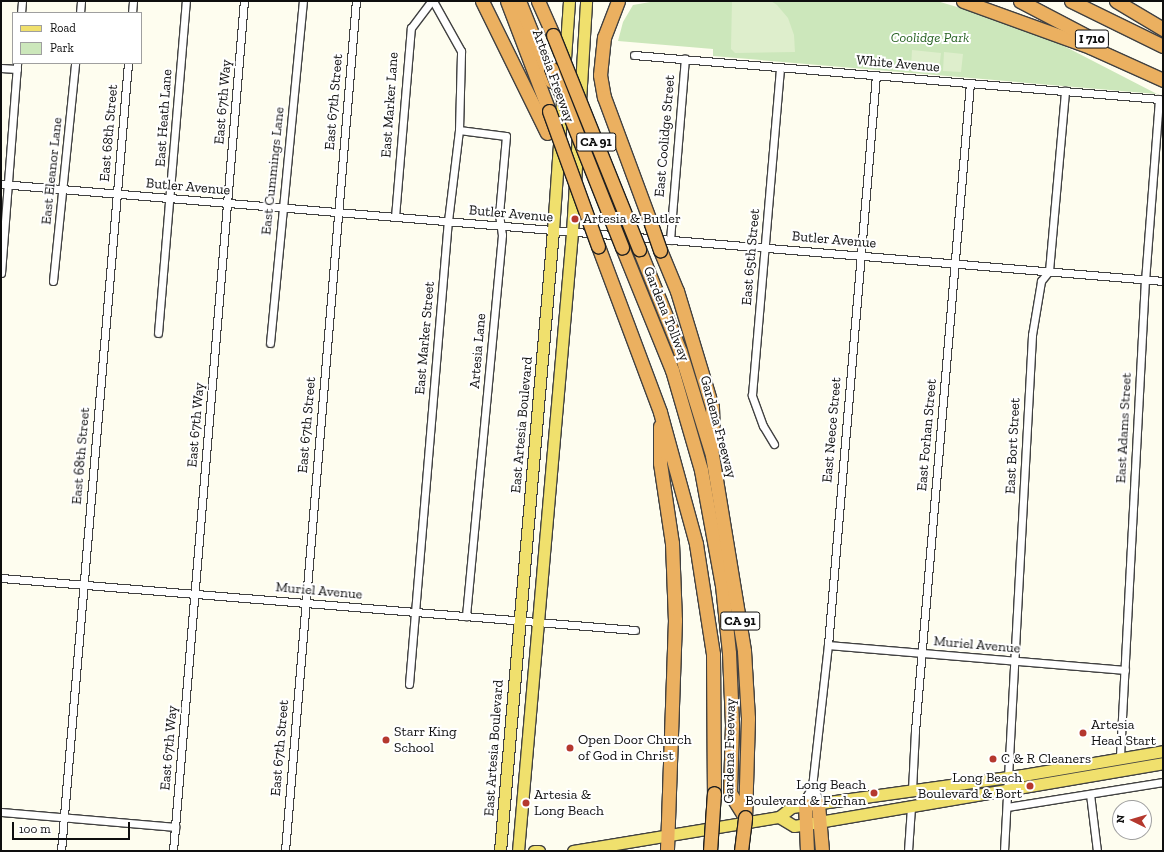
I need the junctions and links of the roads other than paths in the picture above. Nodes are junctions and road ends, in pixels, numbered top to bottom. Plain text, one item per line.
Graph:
1 (22, 1) edge
2 (81, 1) edge
3 (133, 1) edge
4 (186, 1) edge
5 (244, 1) edge
6 (303, 1) edge
7 (356, 1) edge
8 (432, 1) edge
9 (482, 1) edge
10 (507, 1) edge
11 (519, 1) edge
12 (525, 1) edge
13 (538, 1) edge
14 (547, 1) edge
15 (569, 1) edge
16 (586, 1) edge
17 (618, 1) edge
18 (963, 1) edge
19 (1020, 1) edge
20 (1071, 1) edge
21 (1116, 1) edge
22 (21, 12) edge
23 (80, 12) edge
24 (132, 12) edge
25 (1163, 29) edge
26 (553, 36) junction
27 (1163, 46) edge
28 (634, 55) dead end
29 (685, 59) junction
30 (75, 64) edge
31 (128, 64) edge
32 (17, 66) edge
33 (780, 67) junction
34 (1, 68) edge
35 (876, 75) junction
36 (1163, 79) edge
37 (970, 83) junction
38 (1065, 91) junction
39 (1159, 99) joint
40 (459, 130) junction
41 (4, 185) edge
42 (575, 186) junction
43 (64, 190) junction
44 (116, 194) junction
45 (171, 198) junction
46 (227, 203) junction
47 (282, 208) junction
48 (337, 212) junction
49 (395, 217) junction
50 (448, 221) junction
51 (502, 226) junction
52 (553, 230) junction
53 (572, 232) junction
54 (670, 240) junction
55 (619, 247) junction
56 (765, 248) junction
57 (859, 256) junction
58 (955, 264) junction
59 (1049, 271) junction
60 (1, 273) edge
61 (1145, 279) junction
62 (1163, 281) edge
63 (53, 282) dead end
64 (158, 333) dead end
65 (270, 343) dead end
66 (660, 412) junction
67 (774, 444) dead end
68 (712, 455) junction
69 (1, 578) edge
70 (83, 585) junction
71 (194, 594) junction
72 (305, 603) junction
73 (416, 612) junction
74 (466, 616) junction
75 (520, 619) junction
76 (708, 619) junction
77 (536, 621) junction
78 (635, 630) dead end
79 (828, 645) junction
80 (922, 653) junction
81 (1014, 661) junction
82 (1125, 670) junction
83 (409, 684) dead end
84 (1163, 751) edge
85 (1120, 758) junction
86 (1163, 763) edge
87 (1008, 782) junction
88 (1163, 782) edge
89 (812, 787) junction
90 (912, 790) junction
91 (1090, 794) junction
92 (811, 805) junction
93 (912, 807) junction
94 (1007, 807) junction
95 (1, 812) edge
96 (64, 817) junction
97 (745, 817) junction
98 (779, 817) junction
99 (813, 823) junction
100 (175, 827) junction
101 (668, 834) junction
102 (61, 851) edge
103 (174, 851) edge
104 (285, 851) edge
105 (500, 851) edge
106 (518, 851) edge
107 (534, 851) edge
108 (539, 851) edge
109 (573, 851) edge
110 (667, 851) edge
111 (710, 851) edge
112 (742, 851) edge
113 (807, 851) edge
114 (822, 851) edge
115 (908, 851) edge
116 (1004, 851) edge
117 (1097, 851) edge

1 - 22 street
2 - 23 street
3 - 24 street
4 - 45 street, East Heath Lane
5 - 46 street, East 67th Way
6 - 47 street, East Cummings Lane
7 - 48 street, East 67th Street
8 - 40 street, East Marker Street
8 - 49 street, East Marker Lane
9 - 42 highway, bridge
10 - 42 highway, Artesia Freeway / CA 91, bridge
11 - 55 highway, Gardena Tollway
12 - 55 highway, Gardena Tollway, bridge
13 - 26 highway, Artesia Freeway / CA 91
14 - 26 highway
15 - 52 main road, East Artesia Boulevard
16 - 53 main road
17 - 68 highway, bridge
18 - 36 highway
19 - 36 highway, I 710
20 - 27 highway, I 710
21 - 25 highway
26 - 68 highway, Gardena Freeway / CA 91, bridge
28 - 29 street, White Avenue
29 - 33 street, White Avenue
29 - 54 street, East Coolidge Street
30 - 43 street, East Eleanor Lane
31 - 44 street, East 68th Street
32 - 34 street
32 - 41 street
33 - 35 street, White Avenue
33 - 56 street, East 65th Street
35 - 37 street, White Avenue
35 - 57 street, East Neece Street
37 - 38 street, White Avenue
37 - 58 street, East Forhan Street
38 - 39 street, White Avenue
38 - 59 street, East Bort Street
39 - 61 street, East Adams Street
40 - 50 street, East Marker Street
40 - 51 street, Artesia Lane
41 - 43 street, Butler Avenue
41 - 60 street
42 - 66 highway, Gardena Freeway / CA 91, bridge
43 - 44 street, Butler Avenue
43 - 63 street, East Eleanor Lane
44 - 45 street, Butler Avenue
44 - 70 street, East 68th Street
45 - 46 street, Butler Avenue
45 - 64 street, East Heath Lane
46 - 47 street, Butler Avenue
46 - 71 street, East 67th Way
47 - 48 street, Butler Avenue
47 - 65 street, East Cummings Lane
48 - 49 street, Butler Avenue
48 - 72 street, East 67th Street
49 - 50 street, Butler Avenue
50 - 51 street, Butler Avenue
50 - 73 street, East Marker Street
51 - 52 street, Butler Avenue
51 - 74 street, Artesia Lane
52 - 53 street, Butler Avenue
52 - 75 main road, East Artesia Boulevard
53 - 54 street, Butler Avenue
53 - 77 main road
54 - 56 street, Butler Avenue
55 - 76 highway, Gardena Tollway
55 - 97 highway, Gardena Tollway
56 - 57 street, Butler Avenue
56 - 67 street, East 65th Street
57 - 58 street, Butler Avenue
57 - 79 street, East Neece Street
58 - 59 street, Butler Avenue
58 - 80 street, East Forhan Street
59 - 61 street, Butler Avenue
59 - 81 street, East Bort Street
61 - 62 street, Butler Avenue
61 - 82 street, East Adams Street
66 - 76 highway, Gardena Freeway / CA 91
66 - 101 highway
68 - 97 highway, Gardena Freeway / CA 91
69 - 70 street, Muriel Avenue
70 - 71 street, Muriel Avenue
70 - 96 street, East 68th Street
71 - 72 street, Muriel Avenue
71 - 100 street, East 67th Way
72 - 73 street, Muriel Avenue
72 - 104 street, East 67th Street
73 - 74 street, Muriel Avenue
73 - 83 street, East Marker Street
74 - 75 street, Muriel Avenue
75 - 77 street, Muriel Avenue
75 - 105 main road, East Artesia Boulevard
76 - 111 highway, Gardena Freeway / CA 91, bridge
77 - 78 street, Muriel Avenue
77 - 106 main road
79 - 80 street, Muriel Avenue
79 - 89 street, East Neece Street
80 - 81 street, Muriel Avenue
80 - 90 street, East Forhan Street
81 - 82 street, Muriel Avenue
81 - 87 street, East Bort Street
82 - 85 street, East Adams Street
84 - 85 main road
85 - 87 main road
86 - 87 main road
87 - 90 main road
87 - 93 main road
87 - 94 street, East Bort Street
88 - 91 street
89 - 92 street, East Neece Street
89 - 92 street, East Neece Street
90 - 92 main road
91 - 94 street
91 - 117 street
92 - 98 main road
92 - 99 highway
93 - 99 main road
93 - 115 street
94 - 116 street, East Bort Street
95 - 96 street
96 - 100 street
96 - 102 street, East 68th Street
97 - 112 highway, Gardena Freeway / CA 91, bridge
98 - 99 main road
98 - 101 main road
99 - 113 highway
99 - 114 highway
100 - 103 street, East 67th Way
101 - 109 main road
101 - 110 highway
107 - 108 main road

